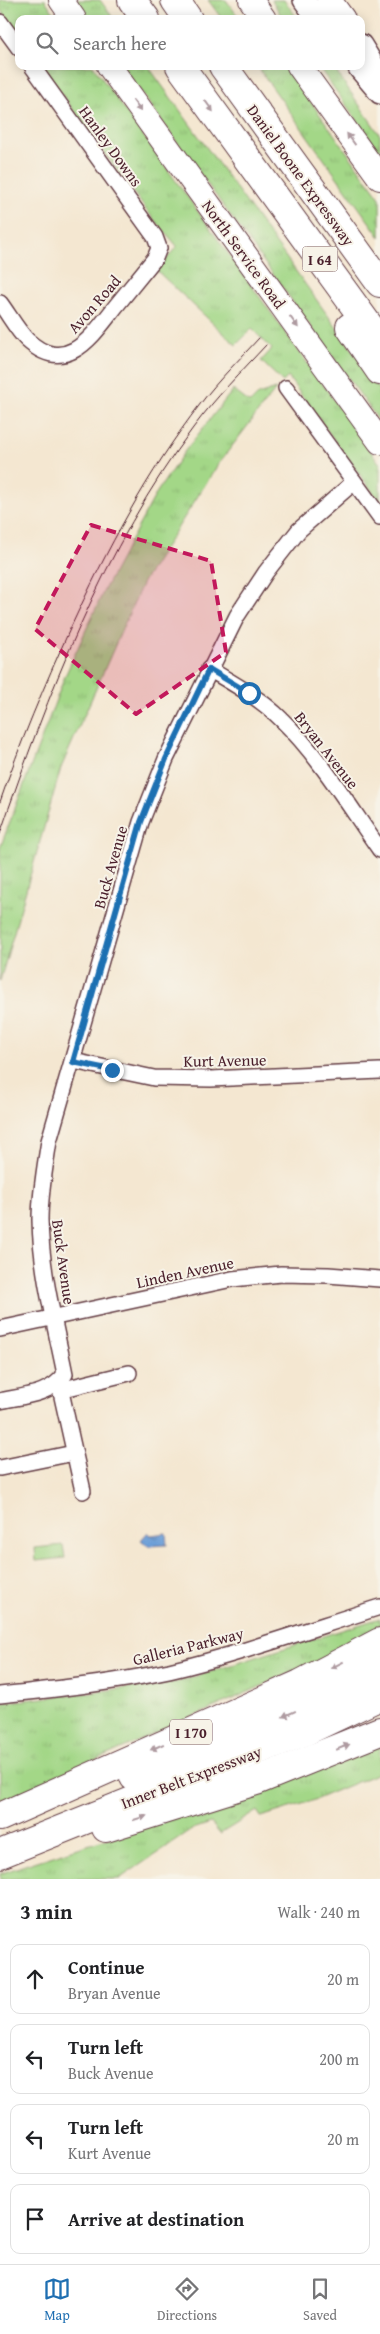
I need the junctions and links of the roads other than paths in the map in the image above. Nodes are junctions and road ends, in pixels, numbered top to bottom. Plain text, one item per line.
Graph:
1 (61, 0) edge
2 (132, 0) edge
3 (175, 0) edge
4 (251, 0) edge
5 (304, 0) edge
6 (323, 0) edge
7 (329, 0) edge
8 (71, 15) edge
9 (143, 15) edge
10 (185, 15) edge
11 (261, 15) edge
12 (315, 15) edge
13 (337, 15) edge
14 (338, 15) edge
15 (0, 22) edge
16 (15, 43) edge
17 (365, 53) edge
18 (35, 70) edge
19 (111, 70) edge
20 (183, 70) edge
21 (226, 70) edge
22 (302, 70) edge
23 (374, 71) edge
24 (380, 93) edge
25 (285, 152) junction
26 (259, 176) junction
27 (380, 178) edge
28 (159, 248) joint
29 (380, 254) edge
30 (380, 283) edge
31 (0, 303) edge
32 (380, 341) edge
33 (380, 371) edge
34 (286, 388) dead end
35 (380, 442) edge
36 (354, 482) junction
37 (380, 517) edge
38 (209, 669) junction
39 (380, 850) edge
40 (73, 1062) junction
41 (380, 1071) edge
42 (380, 1279) edge
43 (54, 1318) junction
44 (0, 1329) edge
45 (129, 1373) dead end
46 (60, 1387) junction
47 (0, 1401) edge
48 (74, 1453) junction
49 (0, 1468) edge
50 (83, 1491) dead end
51 (380, 1607) edge
52 (380, 1642) edge
53 (380, 1670) edge
54 (0, 1695) edge
55 (380, 1696) edge
56 (380, 1731) edge
57 (0, 1817) edge
58 (0, 1831) edge
59 (12, 1850) edge

1 - 8 main road
2 - 9 highway
3 - 10 highway
4 - 11 main road
5 - 12 main road
6 - 13 main road
7 - 14 main road
15 - 16 street
17 - 23 main road
18 - 28 street, Hanley Downs
19 -> 35 main road, North Service Road
20 -> 26 highway, Daniel Boone Expressway / I 64
21 - 25 highway, Daniel Boone Expressway / I 64
27 -> 22 main road
23 - 24 main road
25 - 29 highway
25 - 30 highway, Daniel Boone Expressway / I 64
26 - 32 highway, Daniel Boone Expressway / I 64
26 - 33 highway
28 - 31 street, Avon Road
34 - 36 street
36 - 37 street
36 - 38 street, Buck Avenue
38 - 39 street, Bryan Avenue
38 - 40 street, Buck Avenue
40 - 41 street, Kurt Avenue
40 - 43 street, Buck Avenue
42 - 43 street, Linden Avenue
43 - 44 street, Linden Avenue
43 - 46 street, Buck Avenue
45 - 46 street
46 - 47 street
46 - 48 street, Buck Avenue
48 - 49 street
48 - 50 street, Buck Avenue
51 - 54 street, Galleria Parkway
52 -> 57 highway, I 170
53 -> 58 highway
55 - 59 highway, Inner Belt Expressway / I 170
59 -> 56 highway

